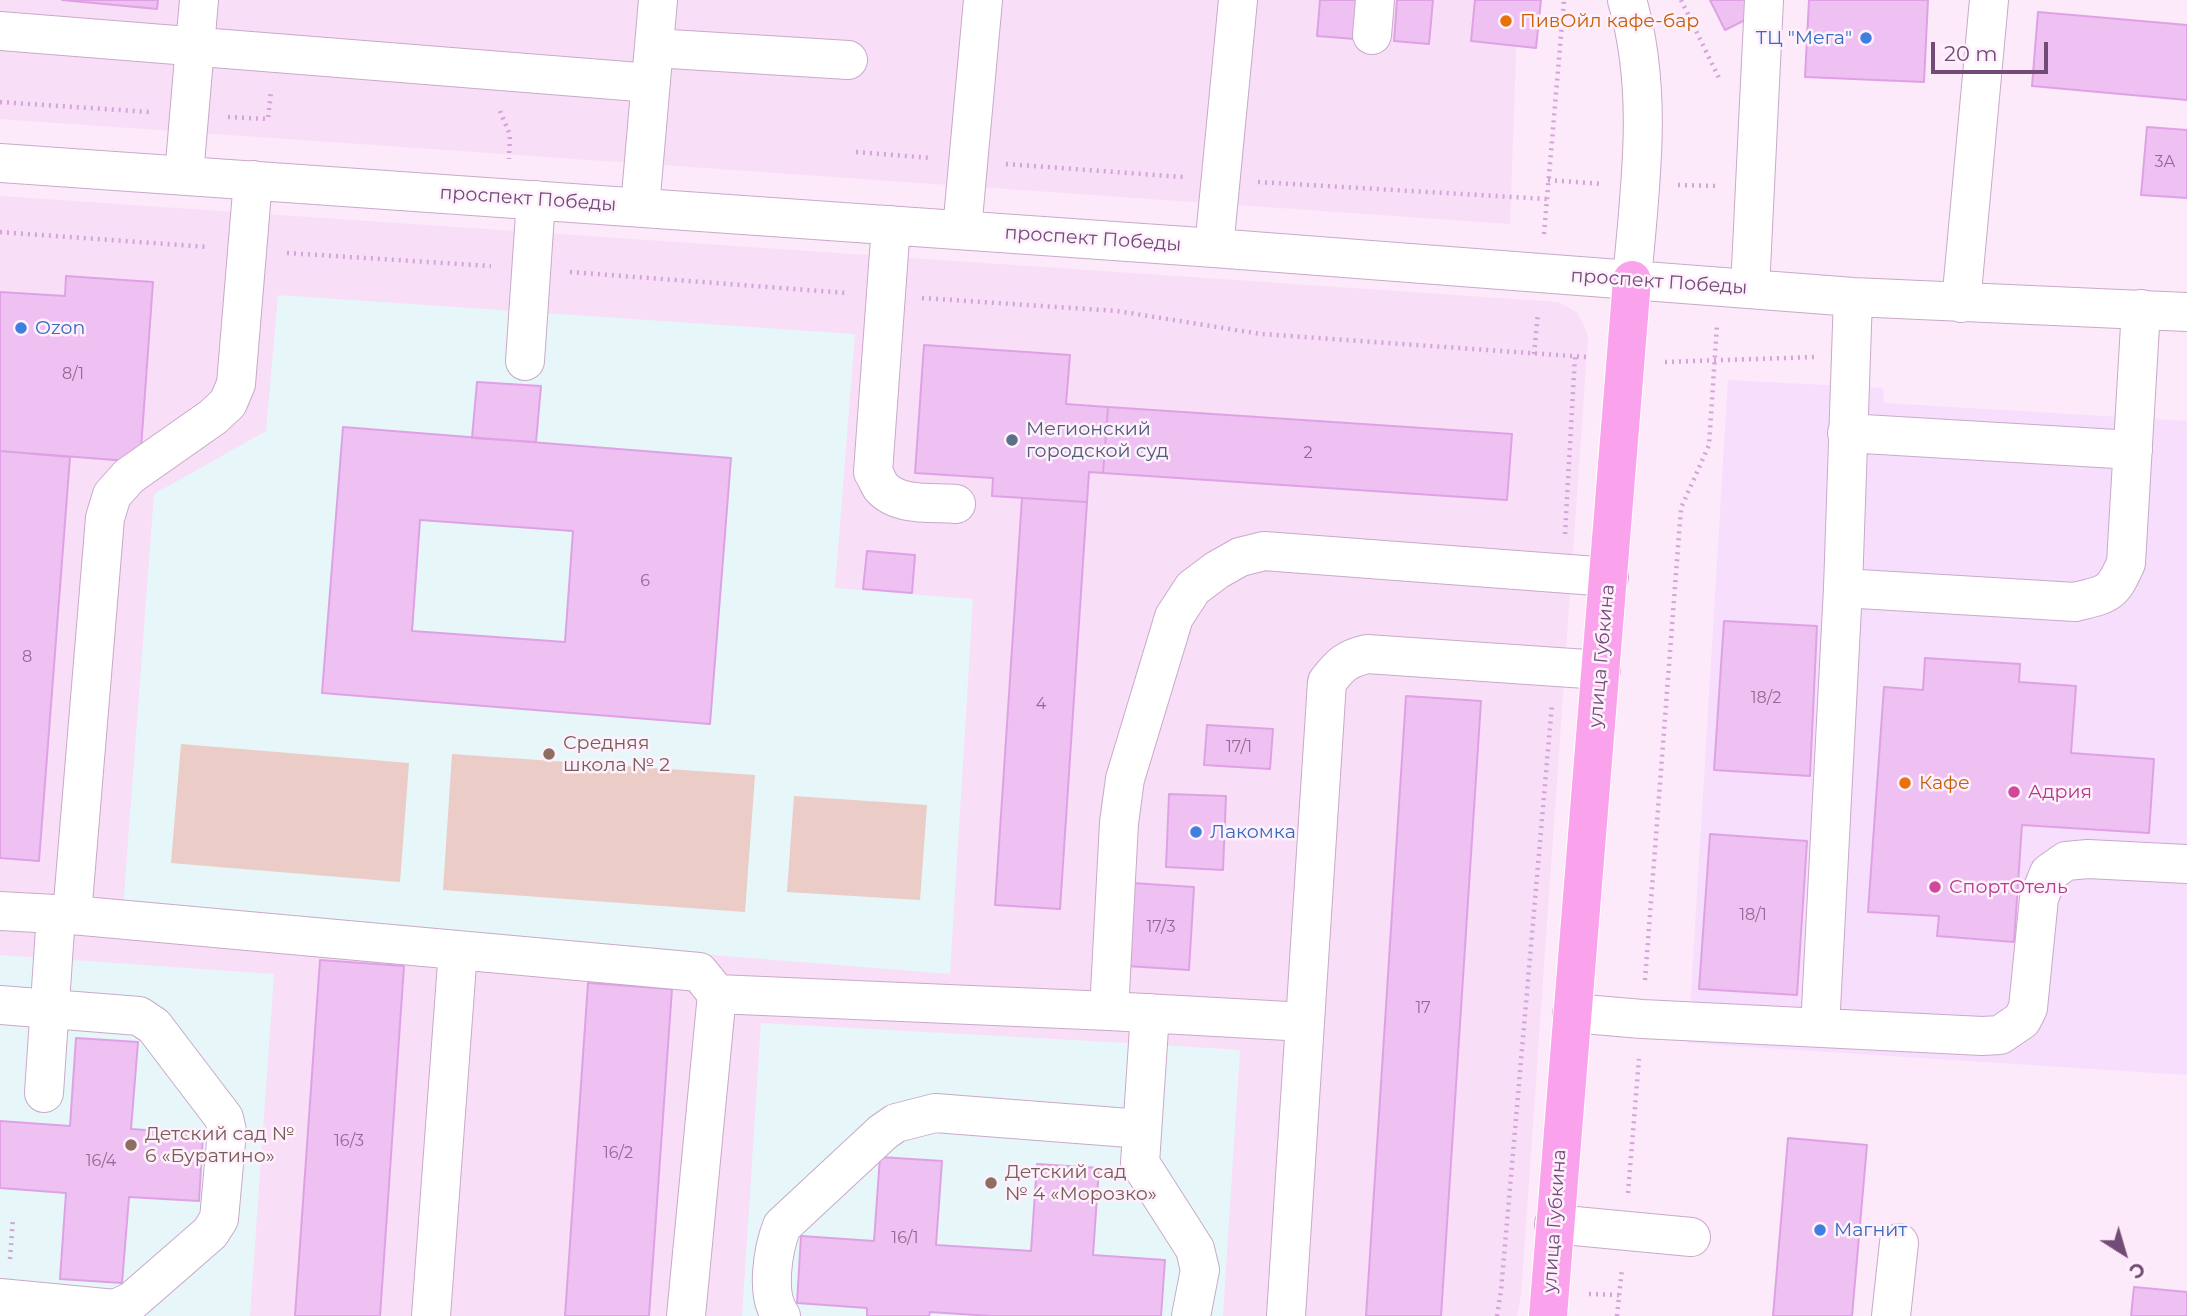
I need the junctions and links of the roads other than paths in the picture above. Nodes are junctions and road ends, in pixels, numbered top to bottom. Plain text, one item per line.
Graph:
1 (199, 0) edge
2 (658, 0) edge
3 (983, 0) edge
4 (1238, 0) edge
5 (1627, 0) edge
6 (1764, 0) edge
7 (1989, 0) edge
8 (0, 31) edge
9 (195, 46) junction
10 (848, 60) dead end
11 (653, 65) junction
12 (0, 163) edge
13 (184, 175) junction
14 (253, 180) junction
15 (536, 200) junction
16 (640, 207) junction
17 (891, 225) junction
18 (962, 230) junction
19 (1214, 248) junction
20 (1632, 280) junction
21 (1750, 289) junction
22 (1853, 297) junction
23 (1961, 303) junction
24 (2141, 309) junction
25 (2187, 312) edge
26 (525, 361) dead end
27 (1847, 433) junction
28 (2133, 450) junction
29 (956, 504) dead end
30 (1609, 577) junction
31 (1843, 588) junction
32 (1601, 670) junction
33 (2187, 864) edge
34 (0, 911) edge
35 (64, 915) junction
36 (457, 950) junction
37 (717, 995) junction
38 (0, 1005) edge
39 (50, 1009) junction
40 (1109, 1011) junction
41 (1150, 1013) junction
42 (1572, 1013) junction
43 (1305, 1022) junction
44 (1820, 1028) junction
45 (44, 1093) dead end
46 (1142, 1129) junction
47 (1555, 1224) junction
48 (1691, 1237) dead end
49 (1899, 1244) dead end
50 (0, 1298) edge
51 (1548, 1315) edge
52 (430, 1316) edge
53 (686, 1316) edge
54 (780, 1316) edge
55 (1191, 1316) edge
56 (1286, 1316) edge
57 (1891, 1316) edge

1 - 9 street
2 - 11 street
3 - 18 street
4 - 19 street
5 - 20 street, улица Губкина
6 - 21 street
7 - 23 street
8 - 9 street
9 - 11 street
9 - 13 street
10 - 11 street
11 - 16 street
12 - 13 street, проспект Победы
13 - 14 street, проспект Победы
14 - 15 street, проспект Победы
14 - 35 street
15 - 16 street, проспект Победы
15 - 26 street
16 - 17 street, проспект Победы
17 - 18 street, проспект Победы
17 - 29 street
18 - 19 street, проспект Победы
19 - 20 street, проспект Победы
20 - 21 street, проспект Победы
20 - 30 main road, улица Губкина
21 - 22 street, проспект Победы
22 - 23 street, проспект Победы
22 - 27 street
23 - 24 street, проспект Победы
24 - 25 street, проспект Победы
24 - 28 street
27 - 28 street
27 - 31 street
28 - 31 street
30 - 32 main road, улица Губкина
30 - 40 street
31 - 44 street
32 - 42 main road, улица Губкина
32 - 43 street
33 - 44 street
34 - 35 street
35 - 36 street
35 - 39 street
36 - 37 street
36 - 52 street
37 - 40 street
37 - 53 street
38 - 39 street
39 - 45 street
39 - 50 street
40 - 41 street
41 - 43 street
41 - 46 street
42 - 44 street
42 - 47 main road, улица Губкина
43 - 56 street
46 - 54 street
46 - 55 street
47 - 48 street
47 - 51 main road, улица Губкина
49 - 57 street

